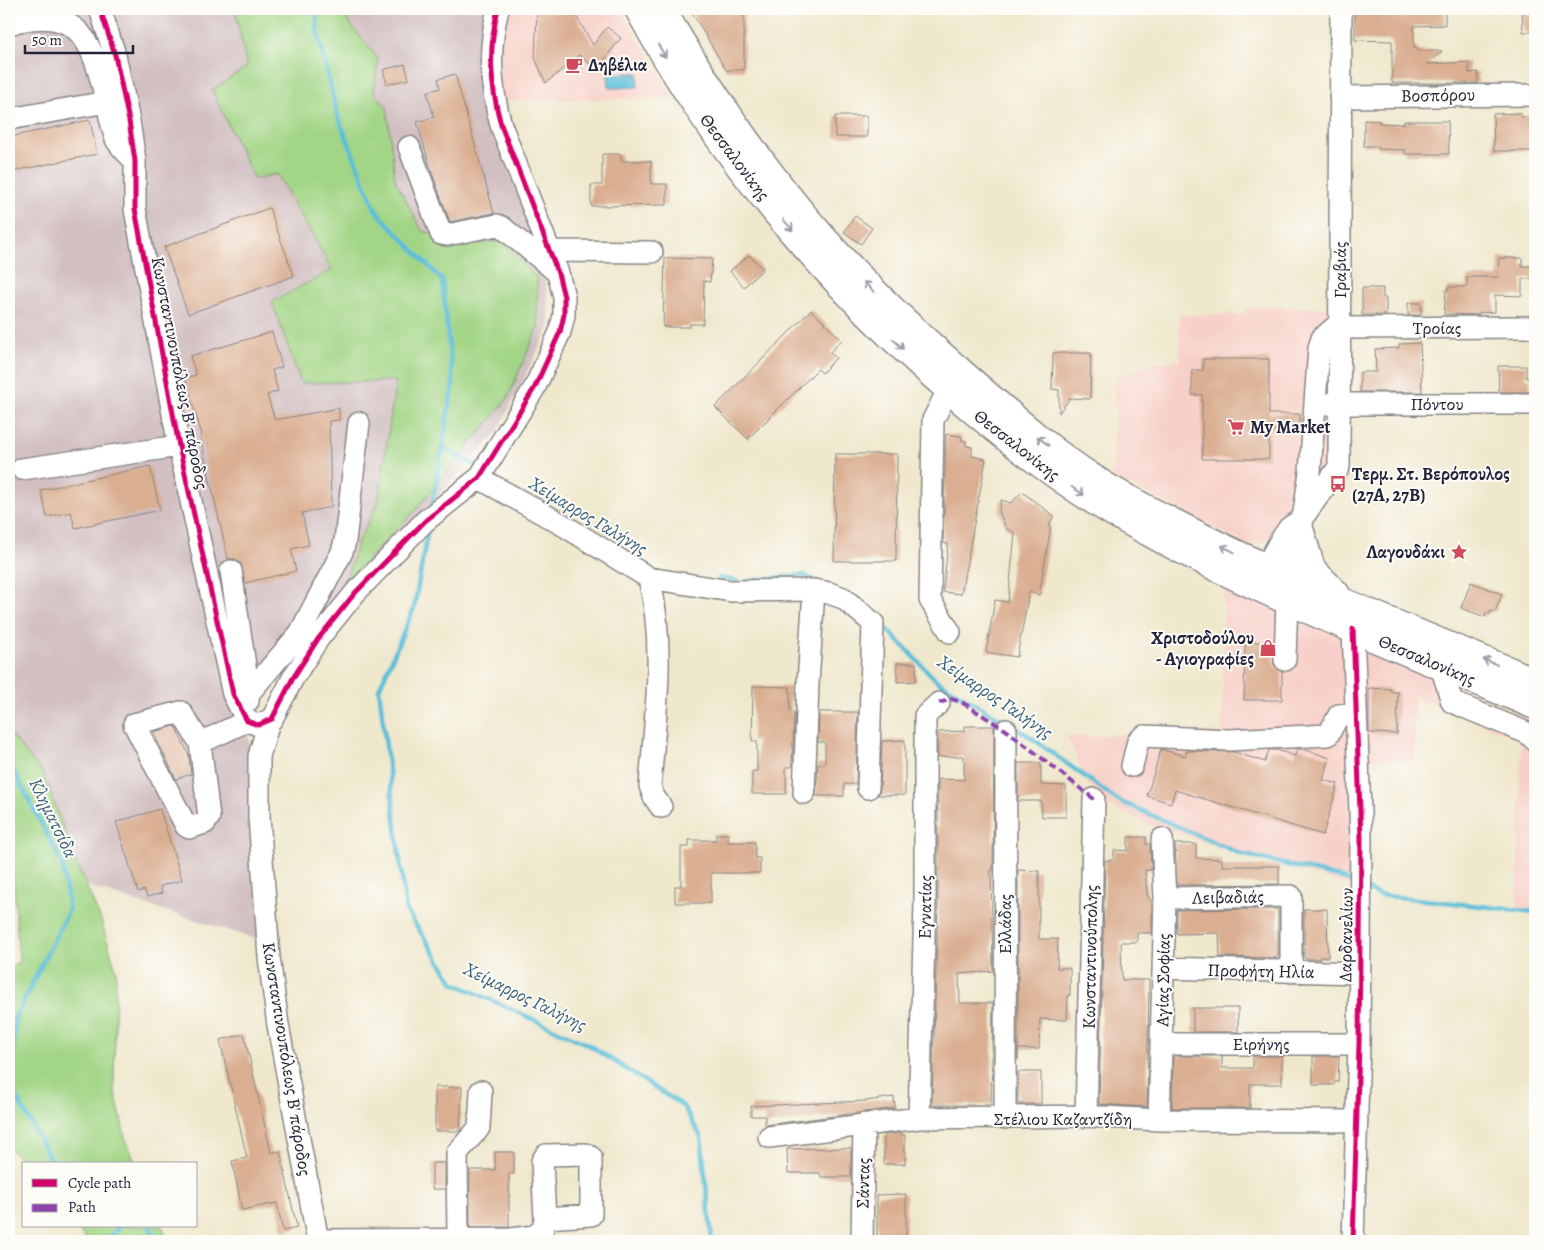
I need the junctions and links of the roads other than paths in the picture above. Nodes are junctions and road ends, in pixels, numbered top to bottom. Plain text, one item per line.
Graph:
1 (100, 9) edge
2 (498, 9) edge
3 (638, 9) edge
4 (662, 9) edge
5 (1341, 9) edge
6 (9, 24) edge
7 (1535, 94) edge
8 (1340, 97) junction
9 (107, 102) junction
10 (9, 120) edge
11 (409, 147) dead end
12 (135, 161) junction
13 (551, 251) junction
14 (652, 252) dead end
15 (558, 273) junction
16 (1340, 326) junction
17 (1535, 327) edge
18 (948, 390) junction
19 (1314, 404) junction
20 (1339, 404) junction
21 (1535, 404) edge
22 (359, 423) dead end
23 (179, 446) junction
24 (22, 469) dead end
25 (479, 478) junction
26 (1301, 526) junction
27 (231, 571) dead end
28 (649, 578) junction
29 (1272, 584) junction
30 (814, 590) junction
31 (1346, 602) junction
32 (1353, 629) junction
33 (950, 632) dead end
34 (1285, 660) dead end
35 (1441, 666) junction
36 (1535, 681) edge
37 (249, 693) junction
38 (940, 703) dead end
39 (1535, 706) edge
40 (1355, 713) junction
41 (260, 723) junction
42 (1006, 730) dead end
43 (1535, 740) edge
44 (200, 743) junction
45 (1132, 766) dead end
46 (868, 788) dead end
47 (804, 793) dead end
48 (1094, 799) dead end
49 (661, 808) dead end
50 (1162, 839) dead end
51 (1165, 898) junction
52 (1164, 968) junction
53 (1291, 972) junction
54 (1359, 973) junction
55 (1162, 1044) junction
56 (1359, 1044) junction
57 (480, 1091) dead end
58 (1086, 1116) junction
59 (918, 1118) junction
60 (1005, 1118) junction
61 (1159, 1120) junction
62 (1357, 1121) junction
63 (864, 1124) junction
64 (769, 1137) dead end
65 (542, 1225) dead end
66 (458, 1239) junction
67 (318, 1240) edge
68 (862, 1241) edge
69 (1353, 1241) edge

1 - 12 street, Κωνσταντινουπόλεως Β' πάροδος
2 - 13 street
3 -> 18 main road, Θεσσαλονίκης
29 -> 4 main road, Θεσσαλονίκης
5 - 8 street, Γραβιάς
6 - 9 street
7 - 8 street, Βοσπόρου
8 - 16 street, Γραβιάς
9 - 10 street
9 - 12 street
11 - 15 street
12 - 23 street, Κωνσταντινουπόλεως Β' πάροδος
13 - 14 street
13 - 15 street
15 - 25 street
16 - 17 street, Τροίας
16 - 19 street
16 - 20 street, Γραβιάς
18 -> 29 main road, Θεσσαλονίκης
18 - 33 street
19 - 20 street, Πόντου
19 - 26 street
20 - 21 street, Πόντου
20 - 26 street, Γραβιάς
22 - 37 street
23 - 24 street
23 - 41 street, Κωνσταντινουπόλεως Β' πάροδος
25 - 28 street
25 - 41 street
26 - 29 street, Γραβιάς
26 - 31 main road
27 - 37 street
28 - 30 street
28 - 49 street
29 - 31 main road, Θεσσαλονίκης
29 - 32 main road, Θεσσαλονίκης
29 - 34 street
30 - 46 street
30 - 47 street
36 -> 31 main road, Θεσσαλονίκης
32 - 35 main road, Θεσσαλονίκης
32 - 40 street, Δαρδανελίων
35 - 39 main road, Θεσσαλονίκης
35 - 43 street
37 - 41 street
38 - 59 street, Εγνατίας
40 - 45 street
40 - 54 street, Δαρδανελίων
41 - 44 street
41 - 67 street, Κωνσταντινουπόλεως Β' πάροδος
42 - 60 street, Ελλάδας
44 - 44 street
48 - 58 street, Κωνσταντινούπολης
50 - 51 street, Αγίας Σοφίας
51 - 52 street, Αγίας Σοφίας
51 - 53 street, Λειβαδιάς
52 - 53 street, Προφήτη Ηλία
52 - 55 street, Αγίας Σοφίας
53 - 54 street, Προφήτη Ηλία
54 - 56 street, Δαρδανελίων
55 - 56 street, Ειρήνης
55 - 61 street, Αγίας Σοφίας
56 - 62 street, Δαρδανελίων
57 - 66 street
58 - 60 street, Στέλιου Καζαντζίδη
58 - 61 street, Στέλιου Καζαντζίδη
59 - 60 street, Στέλιου Καζαντζίδη
59 - 63 street, Στέλιου Καζαντζίδη
61 - 62 street, Στέλιου Καζαντζίδη
62 - 69 street, Δαρδανελίων
63 - 64 street, Στέλιου Καζαντζίδη
63 - 68 street, Σάντας
65 - 66 street
66 - 67 street

